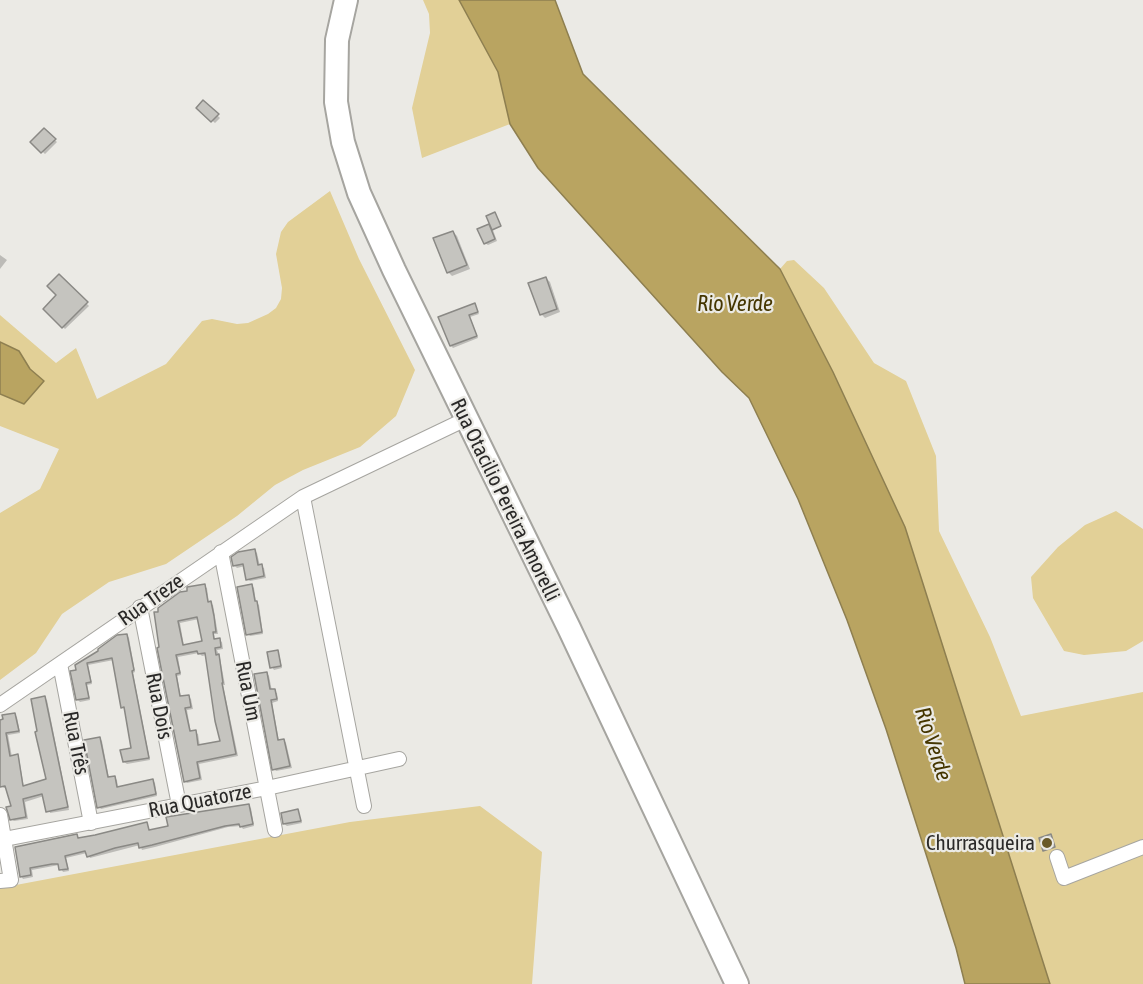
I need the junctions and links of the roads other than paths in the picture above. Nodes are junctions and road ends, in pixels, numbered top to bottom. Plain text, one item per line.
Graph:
1 (346, 0) edge
2 (466, 419) junction
3 (303, 496) junction
4 (221, 552) junction
5 (140, 607) junction
6 (60, 664) junction
7 (0, 705) edge
8 (399, 759) dead end
9 (356, 769) junction
10 (267, 788) junction
11 (179, 805) junction
12 (364, 806) dead end
13 (0, 815) edge
14 (91, 823) junction
15 (275, 830) dead end
16 (2, 839) edge
17 (1143, 847) edge
18 (1057, 857) dead end
19 (0, 881) edge
20 (737, 984) edge

1 - 2 main road, Rua Otacilio Pereira Amorelli
2 - 3 street, Rua Treze
2 - 20 main road, Rua Otacilio Pereira Amorelli
3 - 4 street, Rua Treze
3 - 9 street
4 - 5 street, Rua Treze
4 - 10 street, Rua Um
5 - 6 street, Rua Treze
5 - 11 street, Rua Dois
6 - 7 street, Rua Treze
6 - 14 street, Rua Três
8 - 9 street, Rua Quatorze
9 - 10 street, Rua Quatorze
9 - 12 street
10 - 11 street, Rua Quatorze
10 - 15 street, Rua Um
11 - 14 street, Rua Quatorze
13 - 16 street
14 - 16 street, Rua Quatorze
16 - 19 street
17 - 18 street

